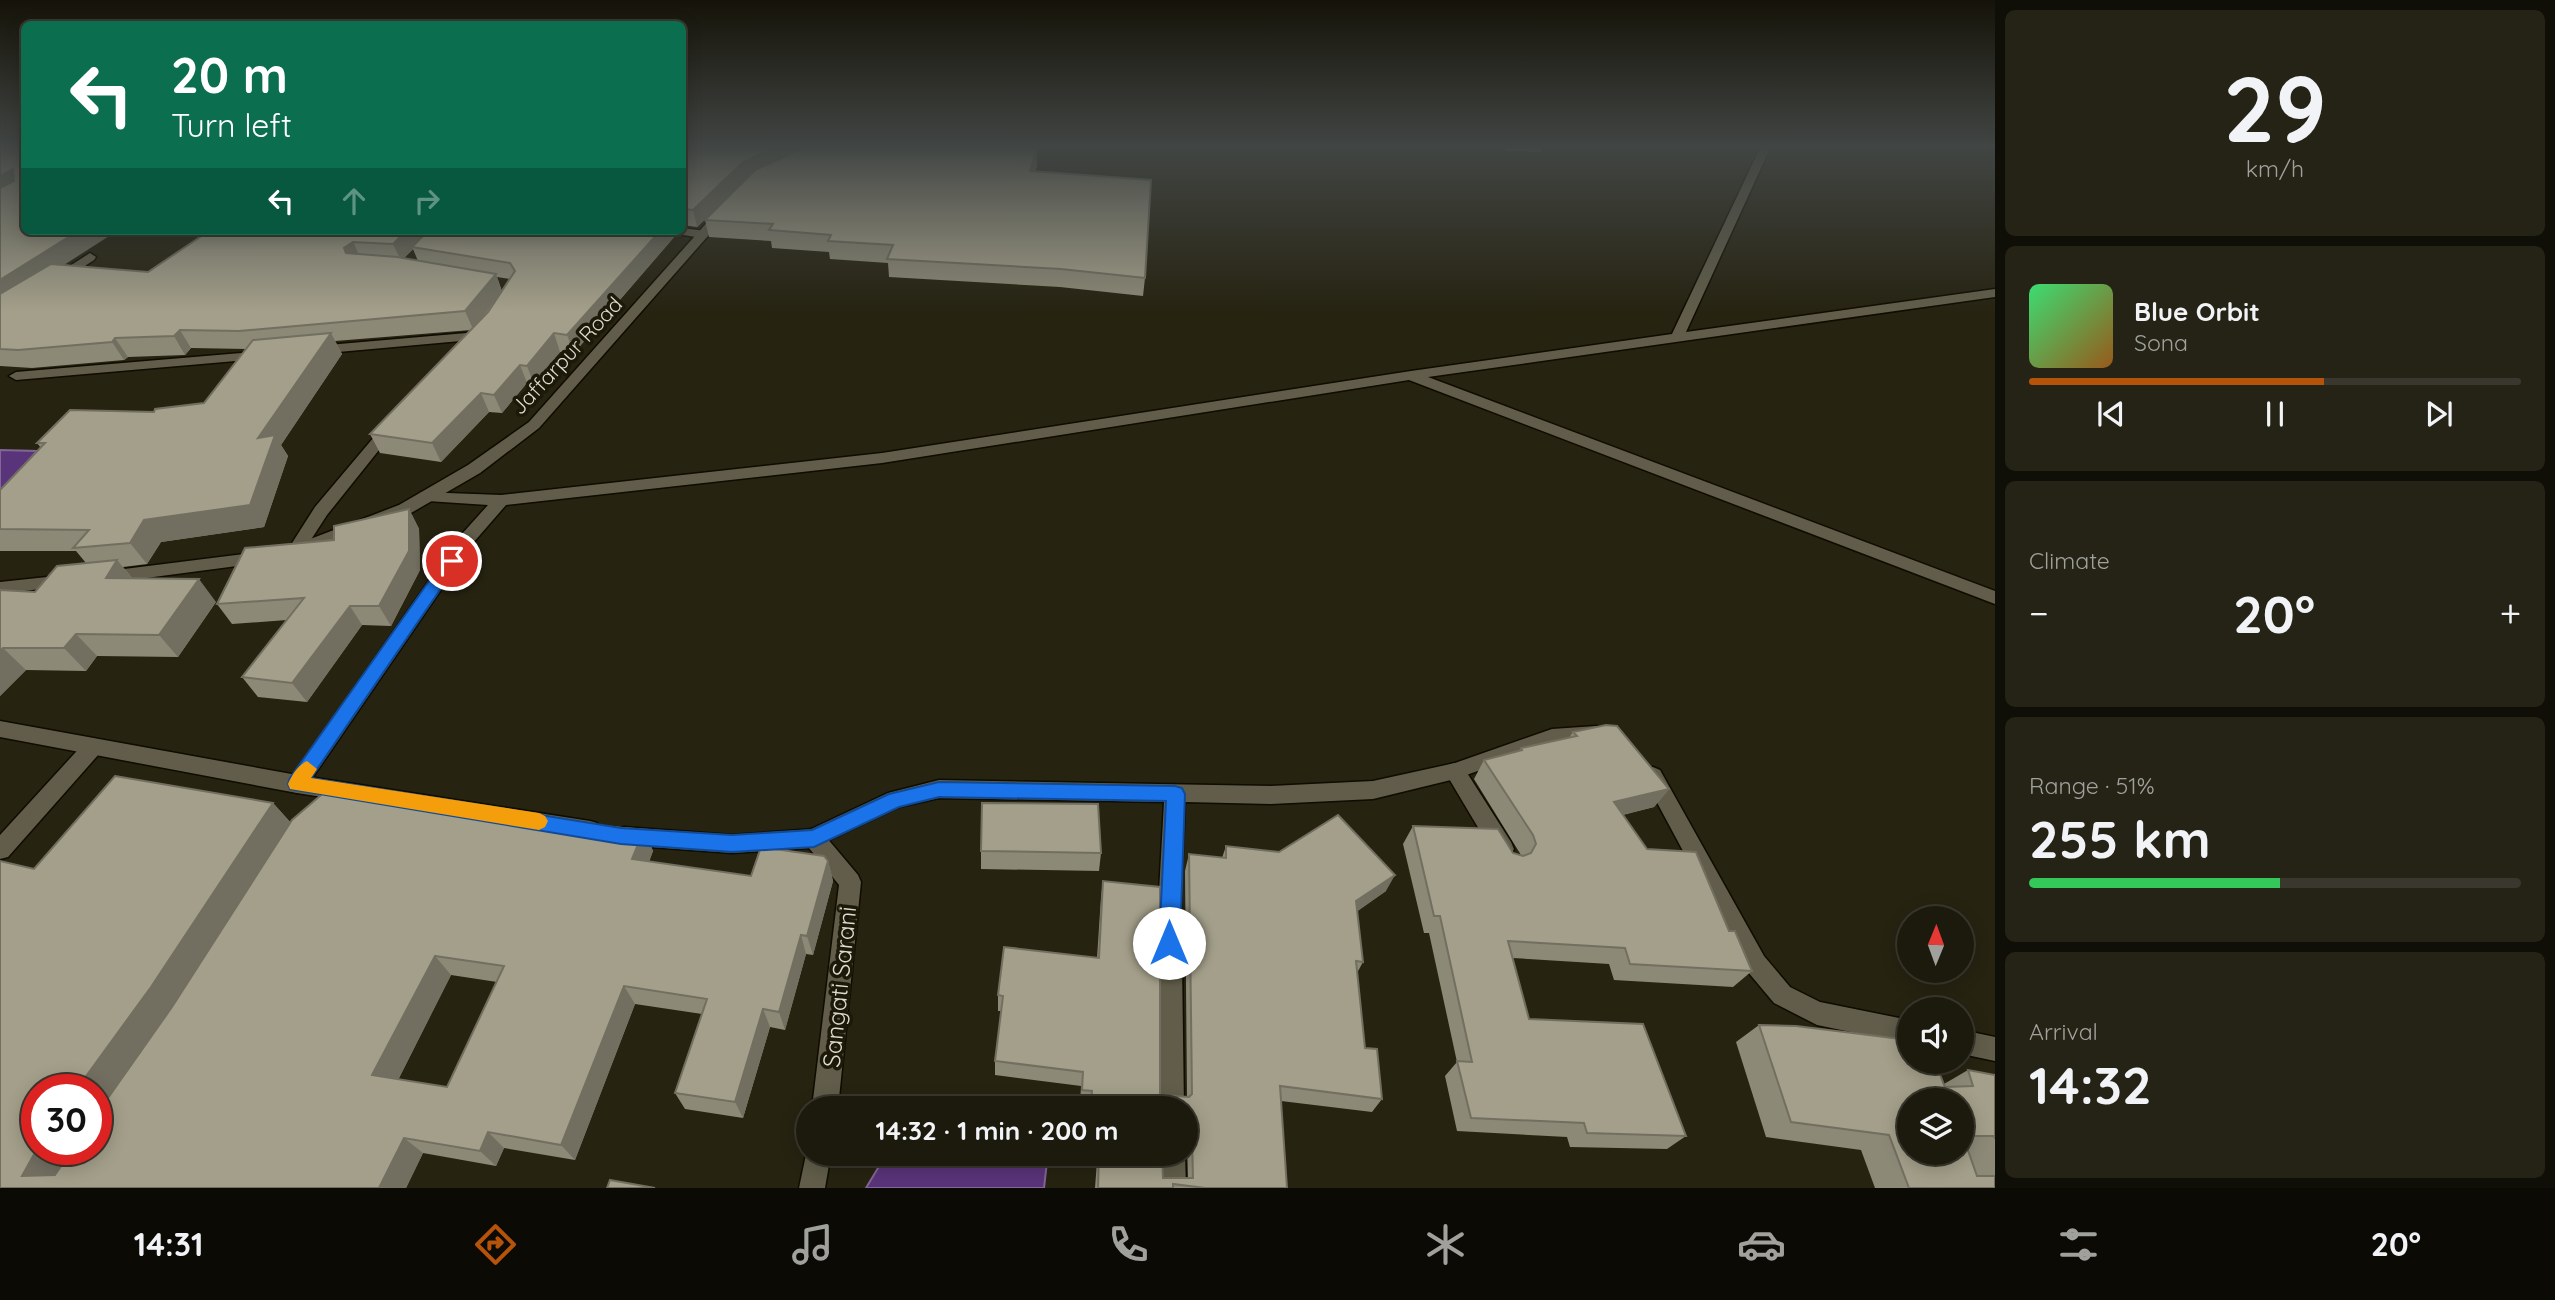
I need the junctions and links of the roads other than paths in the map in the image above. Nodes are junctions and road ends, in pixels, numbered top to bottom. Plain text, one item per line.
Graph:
1 (734, 201) edge
2 (1740, 201) edge
3 (686, 231) edge
4 (702, 233) junction
5 (439, 235) edge
6 (420, 253) edge
7 (90, 257) dead end
8 (45, 286) edge
9 (1995, 293) edge
10 (1677, 338) junction
11 (301, 351) edge
12 (274, 354) edge
13 (460, 354) edge
14 (16, 376) dead end
15 (1411, 376) junction
16 (397, 417) edge
17 (427, 496) junction
18 (501, 500) junction
19 (295, 551) junction
20 (0, 588) edge
21 (1995, 598) edge
22 (0, 729) edge
23 (1619, 743) edge
24 (92, 748) junction
25 (1637, 755) edge
26 (1455, 771) junction
27 (297, 784) junction
28 (348, 792) junction
29 (1175, 794) junction
30 (330, 808) edge
31 (814, 838) junction
32 (0, 850) edge
33 (1510, 861) edge
34 (1897, 1032) edge
35 (1974, 1045) edge
36 (1995, 1049) edge
37 (826, 1096) edge
38 (1171, 1096) edge
39 (816, 1166) edge
40 (1172, 1166) edge
41 (812, 1188) edge
42 (1173, 1188) edge

1 - 4 street, Jaffarpur Road
2 - 10 street
3 - 4 street
4 - 17 street, Jaffarpur Road
5 - 6 street
7 - 8 street
9 - 10 street
10 - 15 street
11 - 13 street
12 - 14 street
15 - 18 street
15 - 21 street
16 - 19 street
17 - 18 street
17 - 19 street, Jaffarpur Road
18 - 27 street
19 - 20 street, Jaffarpur Road
22 - 24 street
23 - 26 street
24 - 27 street
24 - 32 street
25 - 34 street
26 - 29 street
26 - 33 street
27 - 28 street
28 - 30 street
28 - 31 street
29 - 31 street
29 - 38 street
31 - 37 street, Sangati Sarani
35 - 36 street
39 - 41 street
40 - 42 street

